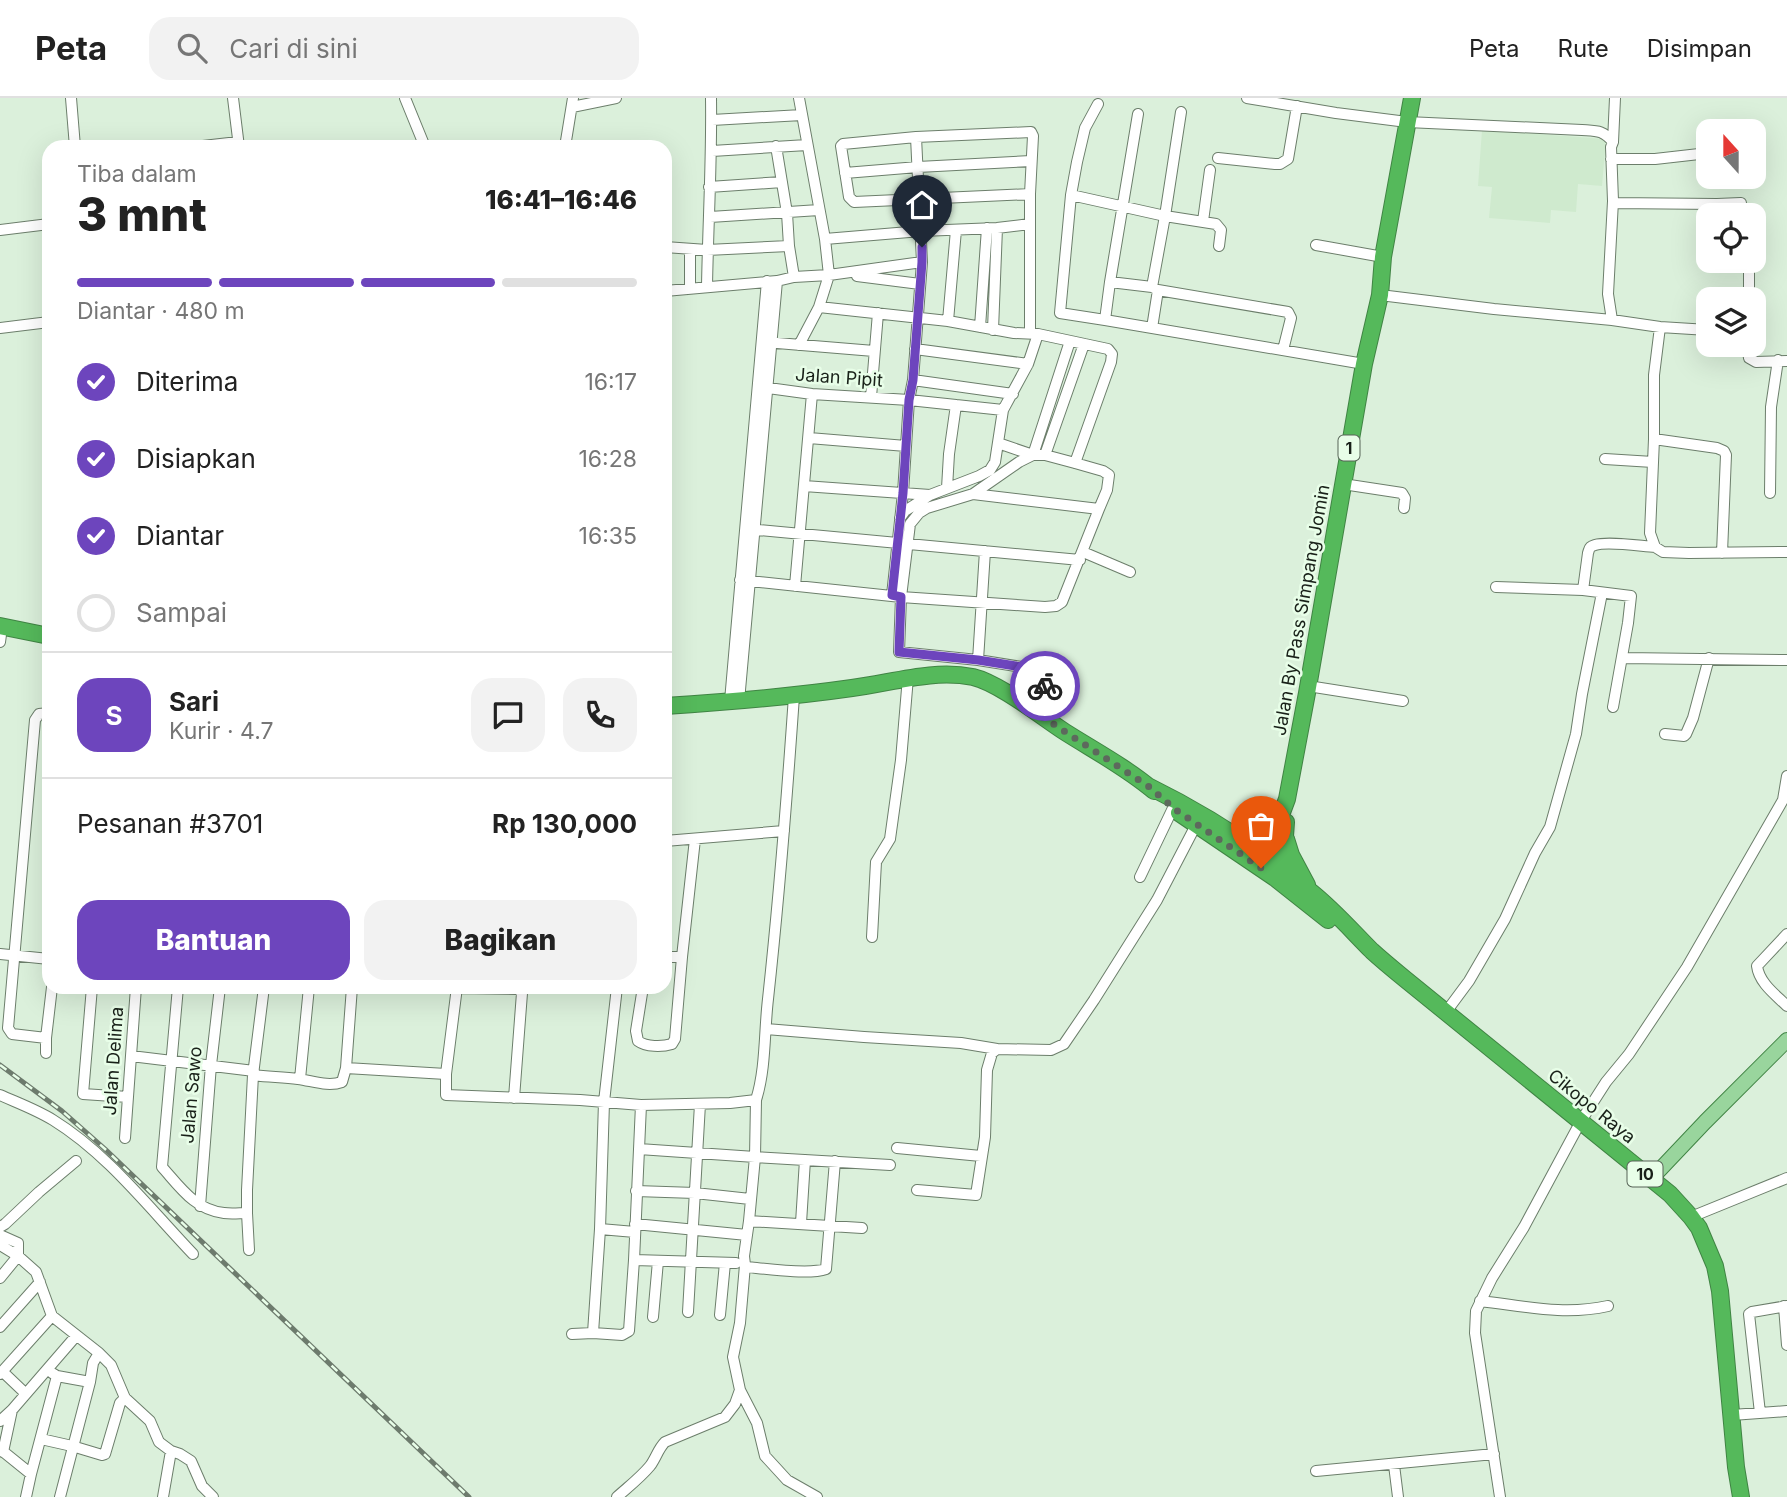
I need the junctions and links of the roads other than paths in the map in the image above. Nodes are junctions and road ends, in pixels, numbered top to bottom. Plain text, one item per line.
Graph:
1 (71, 98) edge
2 (233, 98) edge
3 (405, 98) edge
4 (616, 98) edge
5 (711, 98) edge
6 (799, 98) edge
7 (1247, 98) edge
8 (1412, 98) edge
9 (1615, 98) edge
10 (573, 102) edge
11 (1098, 104) dead end
12 (1297, 106) junction
13 (1181, 112) dead end
14 (1138, 114) dead end
15 (802, 115) junction
16 (712, 120) junction
17 (1407, 122) junction
18 (916, 137) junction
19 (74, 140) edge
20 (238, 140) edge
21 (422, 140) edge
22 (566, 140) edge
23 (1613, 142) junction
24 (807, 145) junction
25 (776, 146) junction
26 (712, 151) junction
27 (1696, 154) edge
28 (1218, 158) dead end
29 (1611, 159) junction
30 (1031, 161) junction
31 (918, 167) junction
32 (1210, 170) dead end
33 (845, 173) junction
34 (782, 182) junction
35 (709, 187) junction
36 (1030, 194) junction
37 (1072, 195) junction
38 (920, 199) junction
39 (1613, 203) junction
40 (1696, 204) edge
41 (1123, 205) junction
42 (819, 210) junction
43 (788, 213) junction
44 (1165, 216) junction
45 (710, 217) junction
46 (1203, 221) junction
47 (1030, 224) junction
48 (42, 225) edge
49 (992, 228) junction
50 (0, 230) edge
51 (956, 230) junction
52 (921, 231) junction
53 (825, 239) junction
54 (1316, 245) dead end
55 (789, 246) junction
56 (1219, 246) dead end
57 (672, 248) edge
58 (690, 249) junction
59 (708, 250) junction
60 (1383, 257) junction
61 (922, 262) junction
62 (842, 274) junction
63 (829, 275) junction
64 (794, 277) junction
65 (772, 281) junction
66 (1110, 282) junction
67 (920, 284) junction
68 (707, 287) junction
69 (1155, 288) junction
70 (690, 289) junction
71 (672, 290) edge
72 (1380, 295) junction
73 (819, 307) junction
74 (878, 313) junction
75 (917, 317) junction
76 (1105, 320) junction
77 (1612, 320) junction
78 (948, 321) junction
79 (42, 323) edge
80 (980, 327) junction
81 (1660, 327) junction
82 (0, 328) edge
83 (1152, 328) junction
84 (1696, 329) edge
85 (993, 330) junction
86 (1034, 333) junction
87 (1070, 341) junction
88 (767, 342) junction
89 (1084, 344) junction
90 (799, 345) junction
91 (915, 349) junction
92 (1283, 350) junction
93 (874, 352) junction
94 (1749, 357) edge
95 (1782, 360) edge
96 (1364, 364) junction
97 (1028, 365) junction
98 (913, 380) junction
99 (763, 387) junction
100 (813, 394) junction
101 (1013, 394) junction
102 (871, 397) junction
103 (909, 400) junction
104 (956, 405) junction
105 (1003, 410) junction
106 (809, 438) junction
107 (1654, 439) junction
108 (998, 443) junction
109 (906, 446) junction
110 (1039, 455) junction
111 (1605, 459) dead end
112 (1653, 462) junction
113 (1075, 463) junction
114 (1343, 484) junction
115 (804, 486) junction
116 (947, 488) junction
117 (903, 493) junction
118 (1770, 493) dead end
119 (973, 494) junction
120 (930, 495) junction
121 (1404, 508) dead end
122 (1100, 509) junction
123 (900, 518) junction
124 (750, 529) junction
125 (799, 533) junction
126 (903, 543) junction
127 (1655, 547) junction
128 (985, 551) junction
129 (1787, 552) edge
130 (1722, 553) junction
131 (1081, 556) junction
132 (1130, 572) dead end
133 (745, 580) junction
134 (795, 586) junction
135 (1496, 587) dead end
136 (1583, 590) junction
137 (1602, 593) junction
138 (896, 596) junction
139 (982, 603) junction
140 (1, 632) edge
141 (42, 635) edge
142 (1623, 658) junction
143 (1709, 658) junction
144 (978, 660) junction
145 (1787, 660) edge
146 (908, 677) junction
147 (1308, 686) junction
148 (794, 696) junction
149 (735, 701) junction
150 (1403, 701) dead end
151 (672, 706) edge
152 (1613, 707) dead end
153 (1035, 712) junction
154 (42, 713) edge
155 (1665, 734) dead end
156 (1787, 776) edge
157 (1148, 786) junction
158 (1785, 802) edge
159 (1173, 807) junction
160 (1196, 824) junction
161 (784, 831) junction
162 (1281, 833) junction
163 (695, 839) junction
164 (672, 841) edge
165 (1250, 846) junction
166 (1270, 867) junction
167 (1140, 877) dead end
168 (1311, 891) junction
169 (1787, 934) edge
170 (872, 937) dead end
171 (1373, 952) junction
172 (0, 954) edge
173 (14, 954) junction
174 (672, 957) edge
175 (682, 957) junction
176 (42, 958) edge
177 (51, 994) edge
178 (91, 994) edge
179 (135, 994) edge
180 (177, 994) edge
181 (219, 994) edge
182 (263, 994) edge
183 (308, 994) edge
184 (351, 994) edge
185 (456, 994) edge
186 (522, 994) edge
187 (616, 994) edge
188 (642, 994) edge
189 (1787, 1006) edge
190 (1446, 1012) junction
191 (766, 1029) junction
192 (46, 1038) junction
193 (1787, 1040) edge
194 (997, 1049) junction
195 (46, 1053) dead end
196 (131, 1056) junction
197 (171, 1061) junction
198 (211, 1065) junction
199 (346, 1068) junction
200 (254, 1073) junction
201 (446, 1074) junction
202 (300, 1079) junction
203 (0, 1095) edge
204 (128, 1097) junction
205 (514, 1098) junction
206 (756, 1100) junction
207 (604, 1102) junction
208 (701, 1104) junction
209 (641, 1105) junction
210 (1581, 1121) junction
211 (125, 1138) dead end
212 (897, 1148) dead end
213 (639, 1149) junction
214 (698, 1153) junction
215 (981, 1156) junction
216 (755, 1157) junction
217 (805, 1160) junction
218 (76, 1161) dead end
219 (835, 1161) junction
220 (890, 1164) dead end
221 (1787, 1178) edge
222 (1651, 1179) junction
223 (918, 1190) dead end
224 (636, 1191) junction
225 (695, 1193) junction
226 (750, 1199) junction
227 (200, 1206) junction
228 (247, 1213) junction
229 (1691, 1217) junction
230 (749, 1221) junction
231 (801, 1223) junction
232 (830, 1225) junction
233 (0, 1227) edge
234 (635, 1228) junction
235 (693, 1228) junction
236 (862, 1228) dead end
237 (600, 1229) junction
238 (0, 1235) edge
239 (747, 1235) junction
240 (0, 1245) edge
241 (249, 1250) dead end
242 (193, 1254) dead end
243 (18, 1256) junction
244 (634, 1260) junction
245 (658, 1261) junction
246 (691, 1262) junction
247 (735, 1264) junction
248 (0, 1278) edge
249 (40, 1282) junction
250 (1480, 1301) junction
251 (1608, 1306) dead end
252 (1785, 1306) edge
253 (688, 1312) dead end
254 (720, 1315) dead end
255 (52, 1316) junction
256 (653, 1317) dead end
257 (0, 1327) edge
258 (593, 1333) junction
259 (572, 1334) dead end
260 (76, 1336) junction
261 (1787, 1345) edge
262 (99, 1353) junction
263 (47, 1369) junction
264 (1, 1373) edge
265 (57, 1376) junction
266 (90, 1381) junction
267 (740, 1390) junction
268 (25, 1394) junction
269 (125, 1398) junction
270 (12, 1410) junction
271 (1787, 1410) edge
272 (1760, 1413) junction
273 (1732, 1416) junction
274 (0, 1421) edge
275 (41, 1439) junction
276 (72, 1446) junction
277 (2, 1451) edge
278 (171, 1451) junction
279 (1494, 1454) junction
280 (1395, 1465) junction
281 (1316, 1471) dead end
282 (31, 1474) junction
283 (201, 1492) edge
284 (26, 1497) edge
285 (60, 1497) edge
286 (163, 1497) edge
287 (213, 1497) edge
288 (617, 1497) edge
289 (817, 1497) edge
290 (1398, 1497) edge
291 (1500, 1497) edge
292 (1741, 1497) edge

1 - 19 street
2 - 20 street
3 - 21 street
4 - 10 street
5 - 16 street
6 - 15 street
7 - 12 street
8 - 17 highway, Jalan By Pass Simpang Jomin / 1
9 - 23 street
10 - 22 street
11 - 37 street
12 - 17 street
12 - 28 street
13 - 44 street
14 - 41 street
15 - 16 street
15 - 24 street
16 - 26 street
17 - 23 street
17 - 60 highway, Jalan By Pass Simpang Jomin / 1
18 - 30 street
18 - 31 street
18 - 33 street
23 - 29 street
24 - 25 street
24 - 42 street
25 - 26 street
25 - 34 street
26 - 35 street
27 - 29 street
29 - 39 street
30 - 31 street
30 - 36 street
31 - 33 street
31 - 38 street
32 - 46 street
33 - 38 street
34 - 35 street
34 - 43 street
35 - 45 street
36 - 38 street
36 - 47 street
37 - 41 street
37 - 76 street
38 - 52 street
39 - 40 street
39 - 77 street
41 - 44 street
41 - 66 street
42 - 43 street
42 - 53 street
43 - 45 street
43 - 55 street
44 - 46 street
44 - 69 street
45 - 59 street
46 - 56 street
47 - 49 street
47 - 86 street
48 - 50 street
49 - 51 street
49 - 80 street
49 - 85 street
51 - 52 street
51 - 78 street
52 - 53 street
52 - 61 street
53 - 63 street
54 - 60 street
55 - 59 street
55 - 64 street
57 - 58 street
58 - 59 street
58 - 70 street
59 - 68 street
60 - 72 highway, Jalan By Pass Simpang Jomin / 1
61 - 62 street
61 - 67 street
62 - 63 street
62 - 67 street
63 - 64 street
63 - 73 street
64 - 65 street
65 - 68 street
65 - 88 street
66 - 69 street
66 - 76 street
67 - 75 street
68 - 70 street
69 - 83 street
69 - 92 street
70 - 71 street
72 - 77 street
72 - 96 highway, Jalan By Pass Simpang Jomin / 1
73 - 74 street
73 - 90 street
74 - 75 street
74 - 93 street
75 - 78 street
75 - 91 street
76 - 83 street
77 - 81 street
78 - 80 street
79 - 82 street
80 - 85 street
81 - 84 street
81 - 107 street
83 - 92 street
85 - 86 street
86 - 87 street
86 - 97 street
87 - 89 street
87 - 110 street
88 - 90 street
88 - 99 street
89 - 110 street
89 - 113 street
90 - 93 street
91 - 97 street
91 - 98 street
92 - 96 street
93 - 102 street
94 - 95 street
95 - 118 street
96 - 114 highway, Jalan By Pass Simpang Jomin / 1
97 - 101 street
98 - 101 street
98 - 103 street
99 - 100 street, Jalan Pipit
99 - 124 street
100 - 102 street, Jalan Pipit
100 - 106 street
101 - 105 street
102 - 103 street, Jalan Pipit
103 - 104 street, Jalan Pipit
103 - 109 street
104 - 105 street, Jalan Pipit
104 - 116 street
105 - 108 street
106 - 109 street
106 - 115 street
107 - 112 street
107 - 130 street
108 - 110 street
108 - 116 street
109 - 117 street
110 - 113 street
110 - 119 street
111 - 112 street
112 - 127 street
113 - 122 street
114 - 121 street
114 - 147 highway, Jalan By Pass Simpang Jomin / 1
115 - 117 street
115 - 125 street
116 - 120 street
117 - 120 street
117 - 123 street
119 - 122 street
119 - 126 street
120 - 123 street
122 - 131 street
123 - 126 street
124 - 125 street
124 - 133 street
125 - 126 street
125 - 134 street
126 - 128 street
126 - 138 street
127 - 130 street
127 - 136 street
128 - 131 street
128 - 139 street
129 - 130 street
131 - 132 street
131 - 139 street
133 - 134 street
133 - 149 street
134 - 138 street
135 - 136 street
136 - 137 street
137 - 142 street
137 - 190 street
138 - 139 street
138 - 144 street
139 - 144 street
140 - 141 highway
142 - 143 street
142 - 152 street
143 - 145 street
143 - 155 street
144 - 153 street
146 - 148 highway
146 - 153 highway
146 - 170 street
147 - 150 street
147 - 162 highway, Jalan By Pass Simpang Jomin / 1
148 - 149 highway
148 - 161 street
149 - 151 highway
153 - 157 highway
154 - 173 street
156 - 158 street
157 - 159 highway
157 - 165 highway
158 - 210 street
159 - 160 highway
159 - 167 street
160 - 166 highway
160 - 194 street
161 - 163 street
161 - 191 street
162 - 165 highway
162 - 166 highway, Jalan By Pass Simpang Jomin / 1
162 - 168 highway
163 - 164 street
163 - 175 street
165 - 166 highway, 10
166 - 168 highway, Cikopo Raya / 10
166 - 171 highway, Cikopo Raya / 10
168 - 171 highway, Cikopo Raya / 10
169 - 189 street
171 - 190 highway, Cikopo Raya / 10
172 - 173 street
173 - 176 street
173 - 192 street
174 - 175 street
175 - 188 street
177 - 192 street
178 - 204 street
179 - 196 street, Jalan Delima
180 - 197 street
181 - 198 street, Jalan Sawo
182 - 200 street
183 - 202 street
184 - 199 street
185 - 201 street
186 - 205 street
187 - 207 street
190 - 210 highway, Cikopo Raya / 10
191 - 194 street
191 - 206 street
192 - 195 street
193 - 222 main road
194 - 215 street
196 - 197 street
196 - 204 street, Jalan Delima
197 - 198 street
197 - 227 street
198 - 200 street
198 - 227 street, Jalan Sawo
199 - 201 street
199 - 202 street
200 - 202 street
200 - 228 street
201 - 205 street
203 - 242 street
204 - 211 street, Jalan Delima
205 - 207 street
206 - 208 street
206 - 216 street
207 - 209 street
207 - 237 street
208 - 209 street
208 - 214 street
209 - 213 street
210 - 222 highway, Cikopo Raya / 10
210 - 250 street
212 - 215 street
213 - 214 street
213 - 224 street
214 - 216 street
214 - 225 street
215 - 223 street
216 - 217 street
216 - 226 street
217 - 219 street
217 - 231 street
218 - 233 street
219 - 220 street
219 - 232 street
221 - 229 street
222 - 229 highway, Cikopo Raya / 10
224 - 225 street
224 - 234 street
225 - 226 street
225 - 235 street
226 - 230 street
227 - 228 street
228 - 241 street
229 - 273 highway, Cikopo Raya / 10
230 - 231 street
230 - 239 street
231 - 232 street
232 - 236 street
232 - 247 street
234 - 235 street
234 - 237 street
234 - 244 street
235 - 239 street
235 - 246 street
237 - 258 street
238 - 243 street
239 - 247 street
240 - 243 street
243 - 248 street
243 - 249 street
244 - 245 street
244 - 258 street
245 - 246 street
245 - 256 street
246 - 247 street
246 - 253 street
247 - 254 street
247 - 267 street
249 - 255 street
249 - 257 street
250 - 251 street
250 - 279 street
252 - 261 street
252 - 272 street
255 - 260 street
255 - 264 street
258 - 259 street
260 - 262 street
260 - 263 street
262 - 266 street
262 - 269 street
263 - 265 street
263 - 268 street
264 - 268 street
265 - 266 street
265 - 275 street
266 - 276 street
267 - 288 street
267 - 289 street
268 - 270 street
269 - 276 street
269 - 278 street
270 - 274 street
270 - 277 street
271 - 272 street
272 - 273 street
273 - 292 highway, Cikopo Raya / 10
275 - 276 street
275 - 282 street
276 - 285 street
277 - 282 street
278 - 283 street
278 - 286 street
279 - 280 street
279 - 291 street
280 - 281 street
280 - 290 street
282 - 284 street
283 - 287 street

